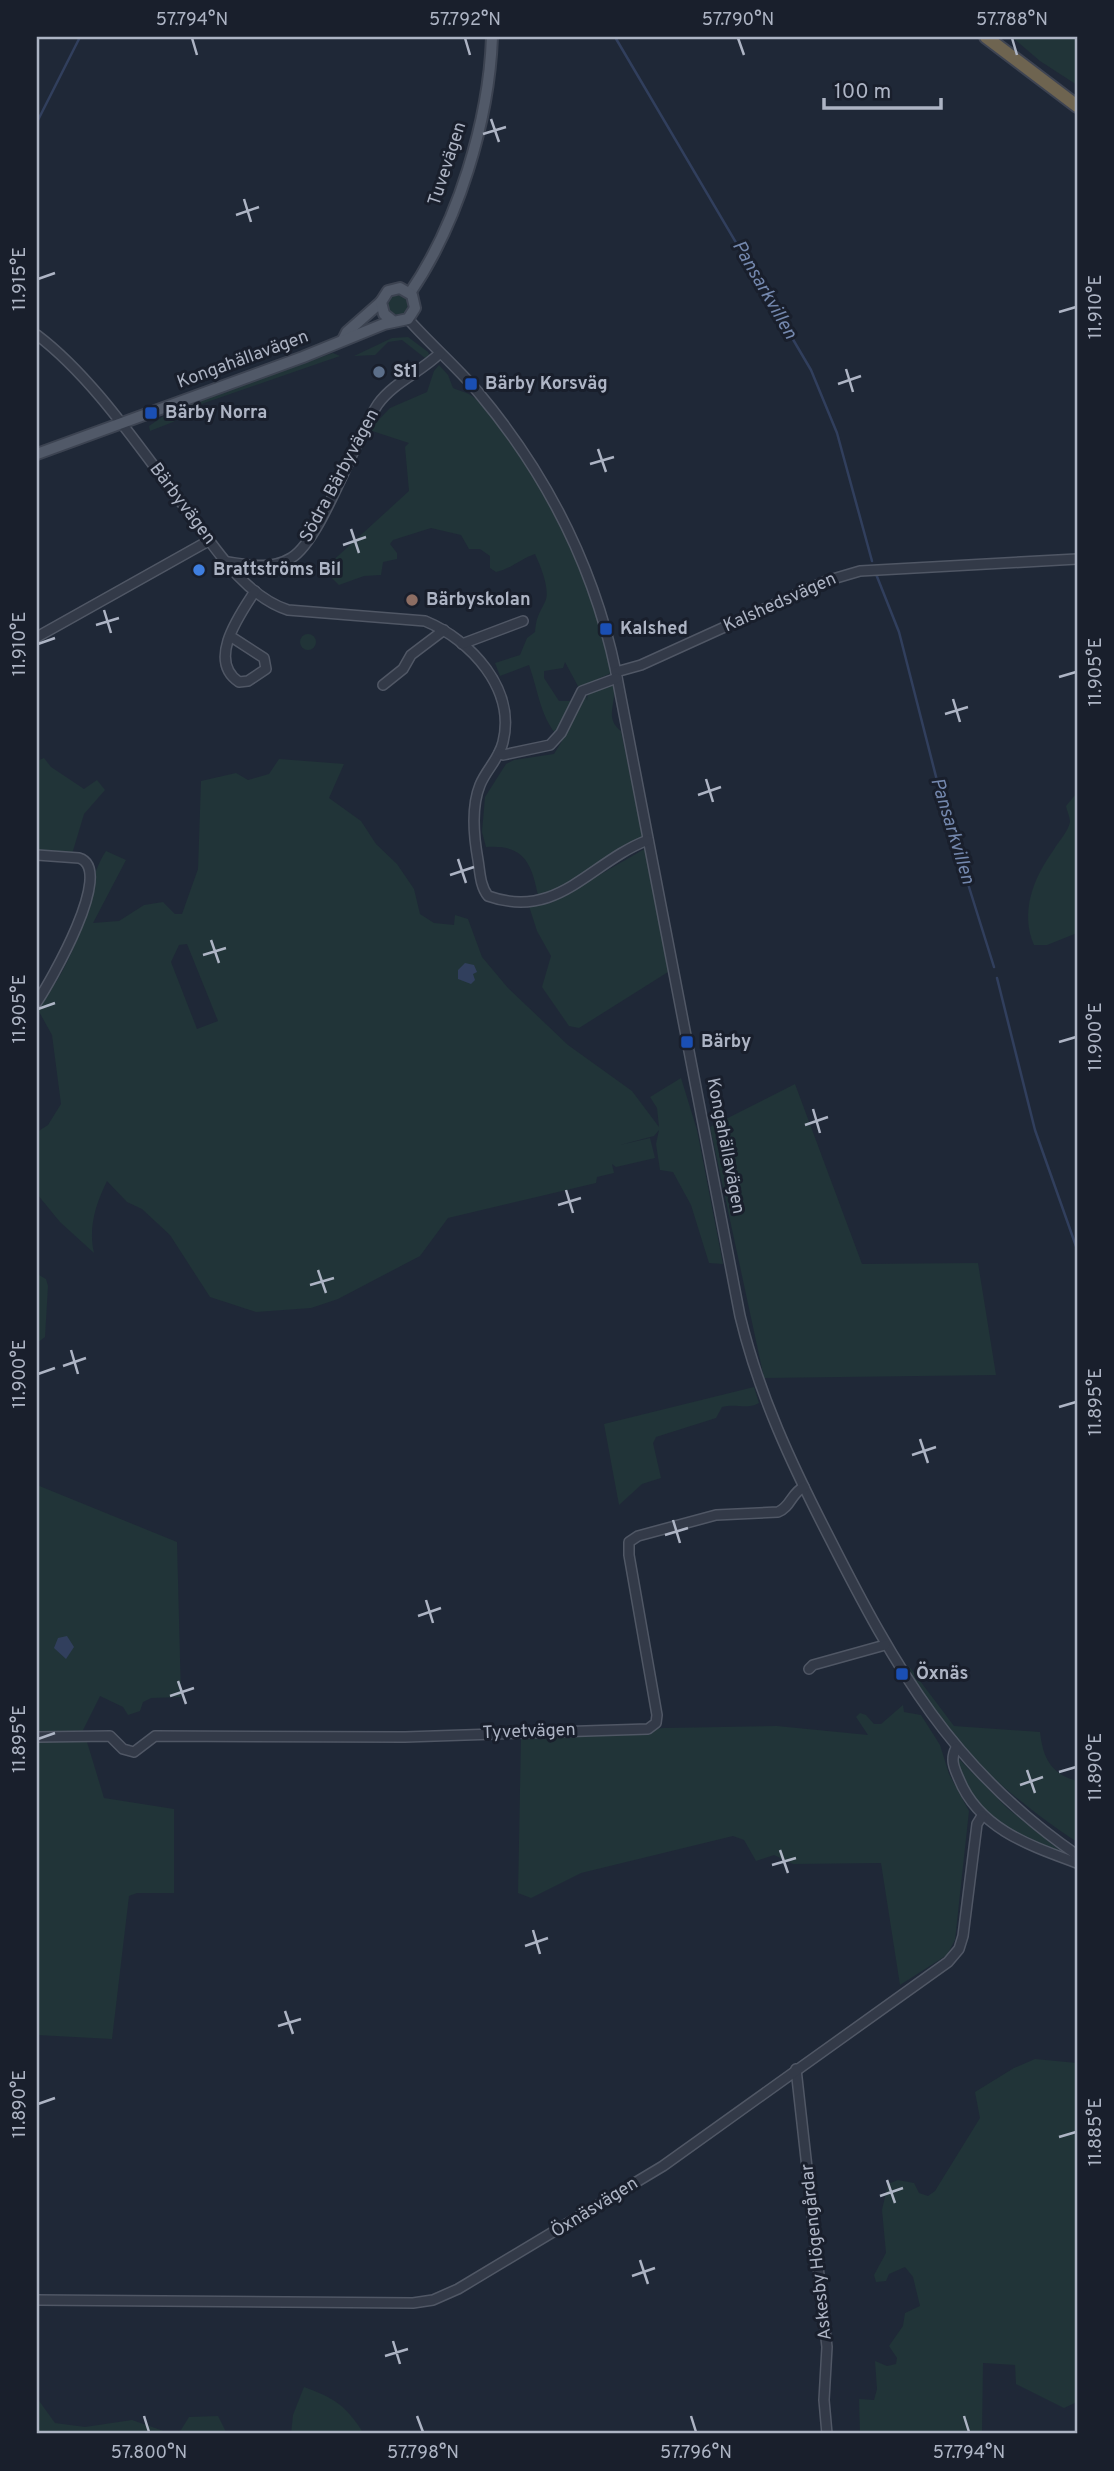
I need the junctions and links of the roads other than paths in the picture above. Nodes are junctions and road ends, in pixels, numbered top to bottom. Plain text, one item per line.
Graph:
1 (492, 37) edge
2 (986, 37) edge
3 (1077, 106) edge
4 (410, 293) junction
5 (381, 302) junction
6 (408, 319) junction
7 (394, 321) junction
8 (37, 335) edge
9 (343, 340) junction
10 (440, 353) junction
11 (121, 423) junction
12 (37, 454) edge
13 (210, 540) junction
14 (1077, 559) edge
15 (228, 562) junction
16 (255, 591) junction
17 (523, 621) dead end
18 (444, 630) junction
19 (230, 636) junction
20 (37, 637) edge
21 (462, 644) junction
22 (616, 675) junction
23 (383, 685) dead end
24 (499, 753) junction
25 (648, 840) junction
26 (37, 855) edge
27 (37, 1002) edge
28 (804, 1487) junction
29 (885, 1645) junction
30 (809, 1669) dead end
31 (37, 1738) edge
32 (956, 1748) junction
33 (982, 1816) junction
34 (1077, 1855) edge
35 (1077, 1863) edge
36 (796, 2069) junction
37 (37, 2300) edge
38 (827, 2434) edge

1 - 4 main road, Tuvevägen
2 - 3 highway
4 - 5 main road, Kongahällavägen
4 - 6 main road
5 - 7 main road
5 - 9 main road, Kongahällavägen
6 - 7 main road, Kongahällavägen
6 - 10 street, Kongahällavägen
7 - 9 main road, Kongahällavägen
8 - 11 street
9 - 11 main road, Kongahällavägen
10 - 15 street, Södra Bärbyvägen
10 - 22 street, Kongahällavägen
11 - 12 main road, Kongahällavägen
11 - 13 street, Bärbyvägen
13 - 15 street, Bärbyvägen
13 - 20 street
14 - 22 street, Kalshedsvägen
15 - 16 street, Bärbyvägen
16 - 18 street, Bärbyvägen
16 - 19 street
17 - 21 street
18 - 21 street, Bärbyvägen
18 - 23 street
19 - 19 street
21 - 24 street, Bärbyvägen
22 - 24 street
22 - 25 street, Kongahällavägen
24 - 25 street
25 - 28 street, Kongahällavägen
26 - 27 street
28 - 29 street, Kongahällavägen
28 - 31 street, Tyvetvägen
29 - 30 street
29 - 32 street, Kongahällavägen
32 - 33 street
32 - 34 street, Kongahällavägen
33 - 35 street
33 - 36 street, Öxnäsvägen
36 - 37 street, Öxnäsvägen
36 - 38 street, Askesby Högengårdar

